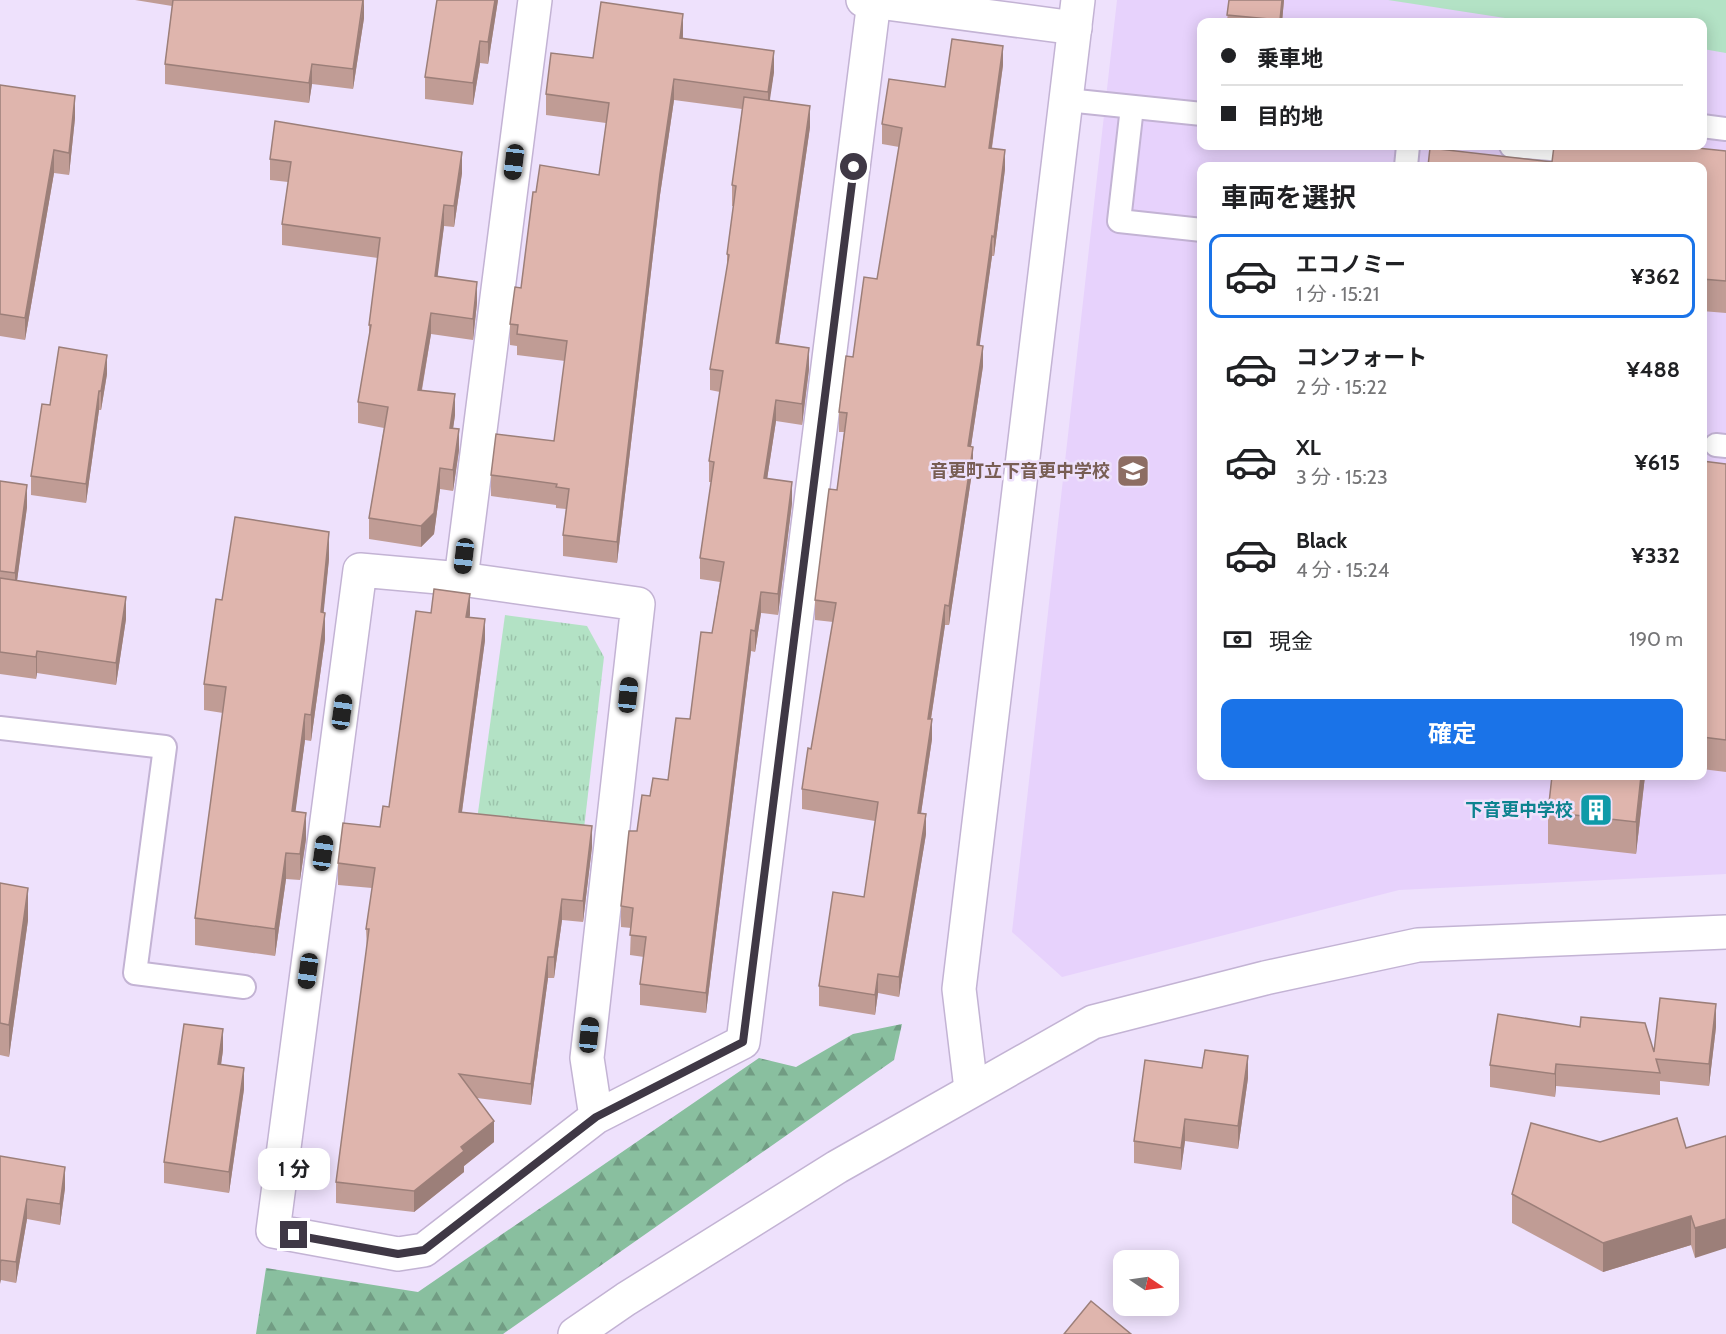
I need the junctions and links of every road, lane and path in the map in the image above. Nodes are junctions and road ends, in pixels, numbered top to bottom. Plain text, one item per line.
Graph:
1 (535, 0) edge
2 (869, 1) edge
3 (1077, 14) edge
4 (1067, 100) junction
5 (1132, 107) junction
6 (1197, 114) edge
7 (1707, 127) edge
8 (1726, 129) edge
9 (1563, 150) edge
10 (1589, 150) edge
11 (1197, 229) edge
12 (461, 579) junction
13 (0, 728) edge
14 (1726, 932) edge
15 (244, 987) dead end
16 (971, 1089) junction
17 (596, 1117) junction
18 (575, 1334) edge

1 - 12 street
2 - 3 street
2 - 17 street
3 - 4 street
4 - 5 lane
4 - 16 street
5 - 6 lane
5 - 11 lane
7 - 8 lane
9 - 10 lane
12 - 17 street
12 - 17 street
13 - 15 lane
14 - 16 street
16 - 18 street

